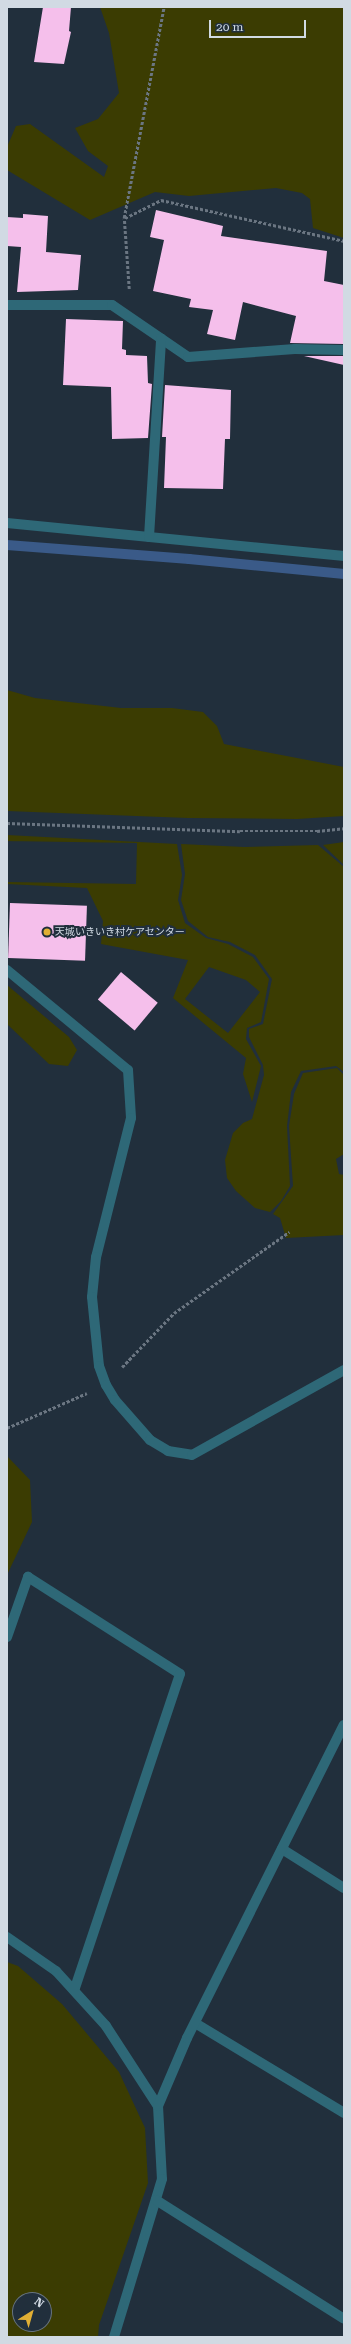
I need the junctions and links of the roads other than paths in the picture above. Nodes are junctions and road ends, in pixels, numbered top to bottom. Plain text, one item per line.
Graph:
1 (7, 305) edge
2 (161, 338) junction
3 (344, 350) edge
4 (7, 523) edge
5 (150, 537) junction
6 (344, 556) edge
7 (7, 970) edge
8 (344, 1370) edge
9 (7, 1637) edge
10 (344, 1726) edge
11 (282, 1849) junction
12 (344, 1888) edge
13 (7, 1938) edge
14 (74, 1990) junction
15 (195, 2023) junction
16 (158, 2106) junction
17 (344, 2113) edge
18 (156, 2200) junction
19 (344, 2319) edge
20 (114, 2337) edge

1 - 2 street
2 - 3 street
2 - 5 street
4 - 5 street
5 - 6 street
7 - 8 street
9 - 14 street
10 - 11 street
11 - 12 street
11 - 15 street
13 - 14 street
14 - 16 street
15 - 16 street
15 - 17 street
16 - 18 street
18 - 19 street
18 - 20 street

